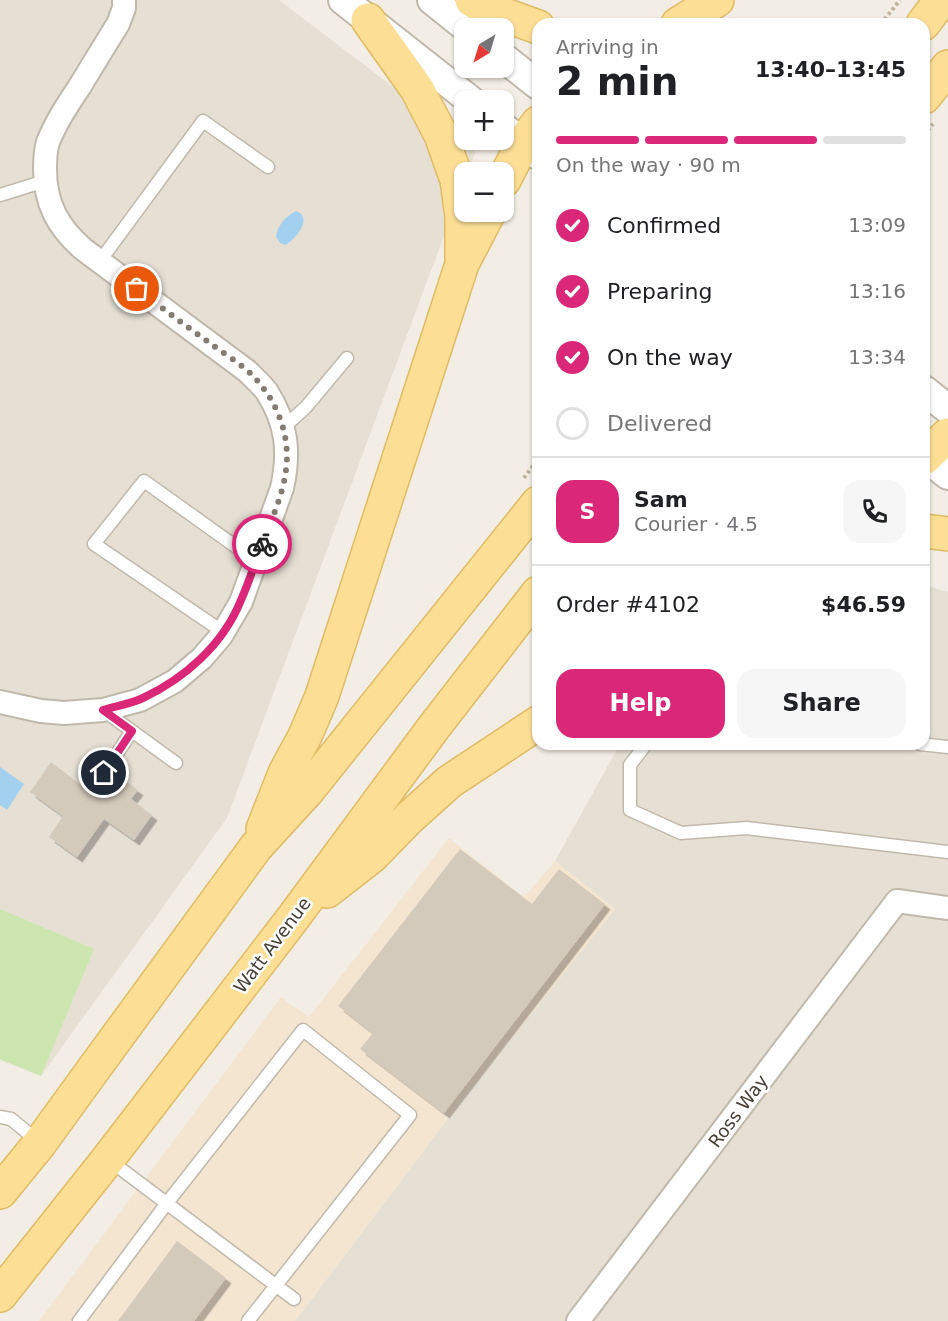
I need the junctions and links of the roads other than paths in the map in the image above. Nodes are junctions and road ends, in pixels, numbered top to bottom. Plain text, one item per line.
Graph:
1 (124, 0) edge
2 (343, 0) edge
3 (432, 0) edge
4 (472, 0) edge
5 (717, 0) edge
6 (941, 0) edge
7 (455, 18) edge
8 (688, 18) edge
9 (928, 18) edge
10 (368, 20) junction
11 (532, 25) edge
12 (514, 66) edge
13 (948, 67) edge
14 (532, 81) edge
15 (457, 90) edge
16 (930, 90) edge
17 (526, 137) edge
18 (513, 162) edge
19 (268, 167) dead end
20 (45, 181) junction
21 (0, 195) edge
22 (484, 222) edge
23 (100, 261) junction
24 (462, 264) junction
25 (347, 358) dead end
26 (930, 395) edge
27 (948, 409) edge
28 (283, 428) junction
29 (532, 510) edge
30 (930, 532) edge
31 (948, 534) edge
32 (256, 561) junction
33 (532, 600) edge
34 (223, 632) junction
35 (0, 702) edge
36 (103, 710) junction
37 (532, 727) edge
38 (132, 731) junction
39 (930, 745) edge
40 (948, 747) edge
41 (641, 750) edge
42 (176, 764) dead end
43 (104, 773) dead end
44 (256, 847) junction
45 (948, 852) edge
46 (948, 908) edge
47 (293, 918) junction
48 (0, 1117) edge
49 (40, 1143) junction
50 (108, 1159) junction
51 (0, 1192) edge
52 (167, 1203) junction
53 (276, 1286) junction
54 (0, 1294) edge
55 (294, 1299) dead end
56 (79, 1321) edge
57 (248, 1321) edge
58 (578, 1321) edge

1 - 20 street
2 - 10 street
3 - 7 street
4 - 11 main road
5 - 8 main road
6 - 9 main road
10 - 15 street
10 - 24 main road
12 - 14 street
13 - 16 main road
17 - 18 main road
19 - 23 lane
20 - 21 lane
20 - 23 street
22 - 24 main road
23 - 28 street
24 - 44 main road
25 - 28 lane
26 - 27 street
28 - 32 street
29 - 44 main road
30 - 31 main road
32 - 34 street
32 - 34 lane
33 - 47 main road, Watt Avenue
34 - 36 street
35 - 36 street
36 - 38 lane
37 - 47 main road
38 - 42 lane
38 - 43 lane
39 - 40 lane
41 - 45 lane
44 - 49 main road
46 - 58 street, Ross Way
47 - 50 main road, Watt Avenue
48 - 49 lane
49 - 51 main road
50 - 52 lane
50 - 54 main road, Watt Avenue
52 - 53 lane
52 - 53 lane
52 - 56 lane
53 - 55 lane
53 - 57 lane

